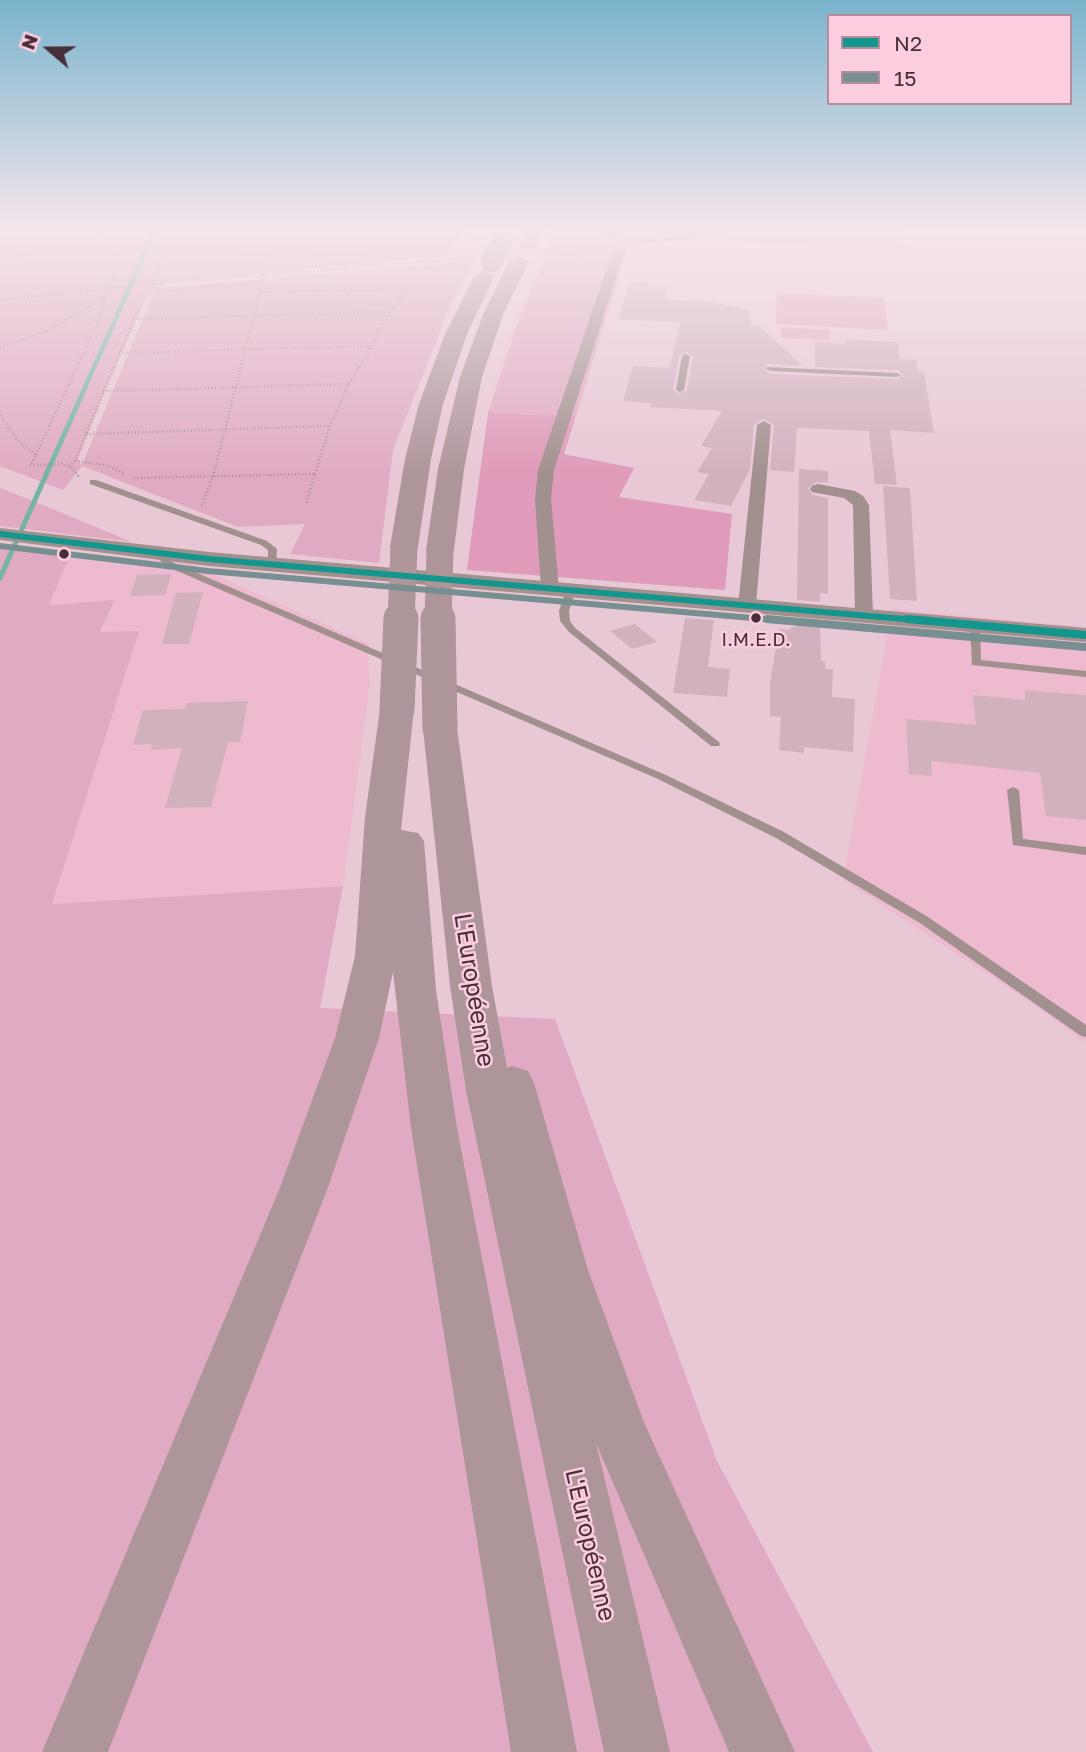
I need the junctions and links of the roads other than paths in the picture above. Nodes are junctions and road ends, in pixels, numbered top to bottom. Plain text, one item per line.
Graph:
1 (467, 312) edge
2 (494, 312) edge
3 (599, 312) edge
4 (686, 356) dead end
5 (771, 369) dead end
6 (897, 375) dead end
7 (680, 390) dead end
8 (764, 425) dead end
9 (93, 482) dead end
10 (818, 489) dead end
11 (0, 534) edge
12 (157, 554) junction
13 (271, 564) junction
14 (560, 589) junction
15 (747, 605) junction
16 (864, 615) junction
17 (975, 625) junction
18 (1086, 635) edge
19 (1086, 674) edge
20 (419, 718) junction
21 (715, 744) dead end
22 (1013, 790) dead end
23 (1086, 851) edge
24 (465, 936) junction
25 (1086, 1032) edge
26 (75, 1752) edge
27 (544, 1752) edge
28 (637, 1752) edge
29 (762, 1752) edge

1 - 20 highway, L'Européenne, bridge
2 - 20 highway, L'Européenne, bridge
3 - 14 street
4 - 7 lane
5 - 6 lane
8 - 15 street
9 - 13 lane
10 - 16 street
11 - 12 street
12 - 13 street
12 - 25 lane
13 - 14 street
14 - 15 street
14 - 21 lane
15 - 16 street
16 - 17 street
17 - 18 street
17 - 19 lane
20 - 24 highway, L'Européenne
20 - 26 highway
20 - 27 highway, L'Européenne
22 - 23 lane
24 - 28 highway, L'Européenne
24 - 29 highway

